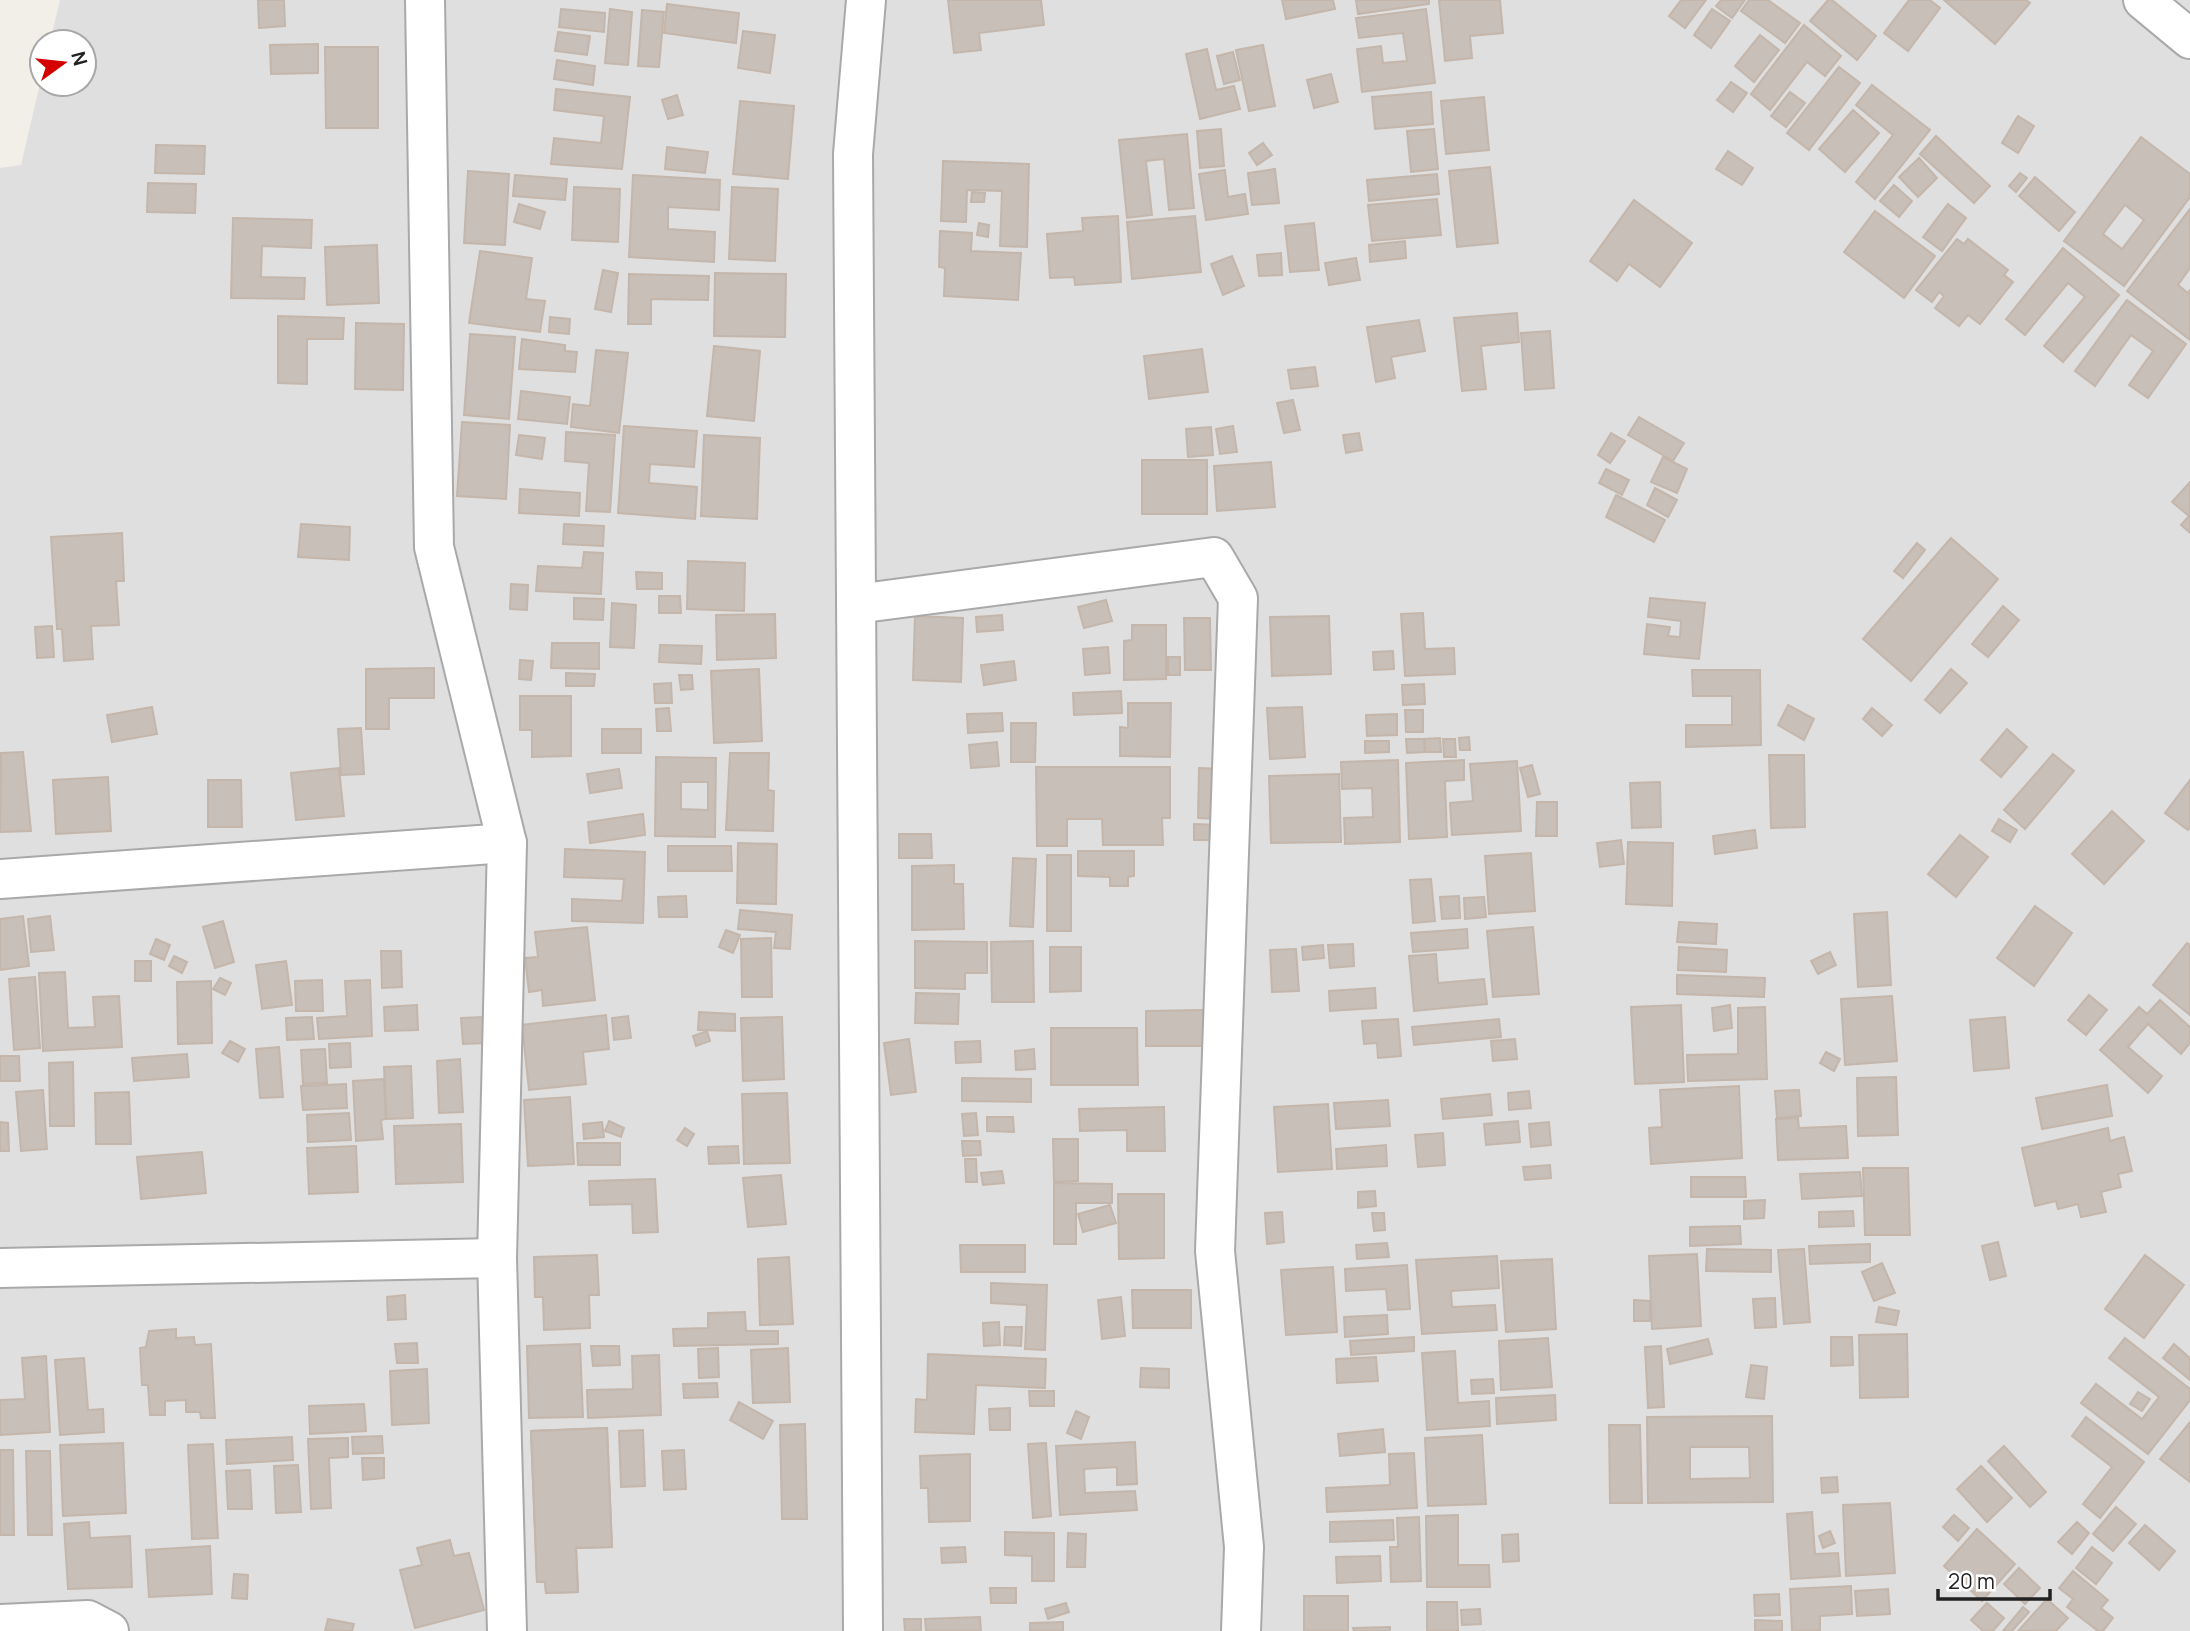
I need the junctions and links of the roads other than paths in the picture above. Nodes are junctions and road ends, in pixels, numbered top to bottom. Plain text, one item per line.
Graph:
1 (425, 0) edge
2 (866, 0) edge
3 (2143, 0) edge
4 (2190, 39) edge
5 (856, 604) junction
6 (507, 843) junction
7 (0, 879) edge
8 (497, 1258) junction
9 (0, 1268) edge
10 (0, 1624) edge
11 (109, 1631) edge
12 (507, 1631) edge
13 (863, 1631) edge
14 (1241, 1631) edge

1 - 6 street
2 - 5 street
3 - 4 street
5 - 13 street
5 - 14 street
6 - 7 street
6 - 8 street
8 - 9 street
8 - 12 street
10 - 11 street

